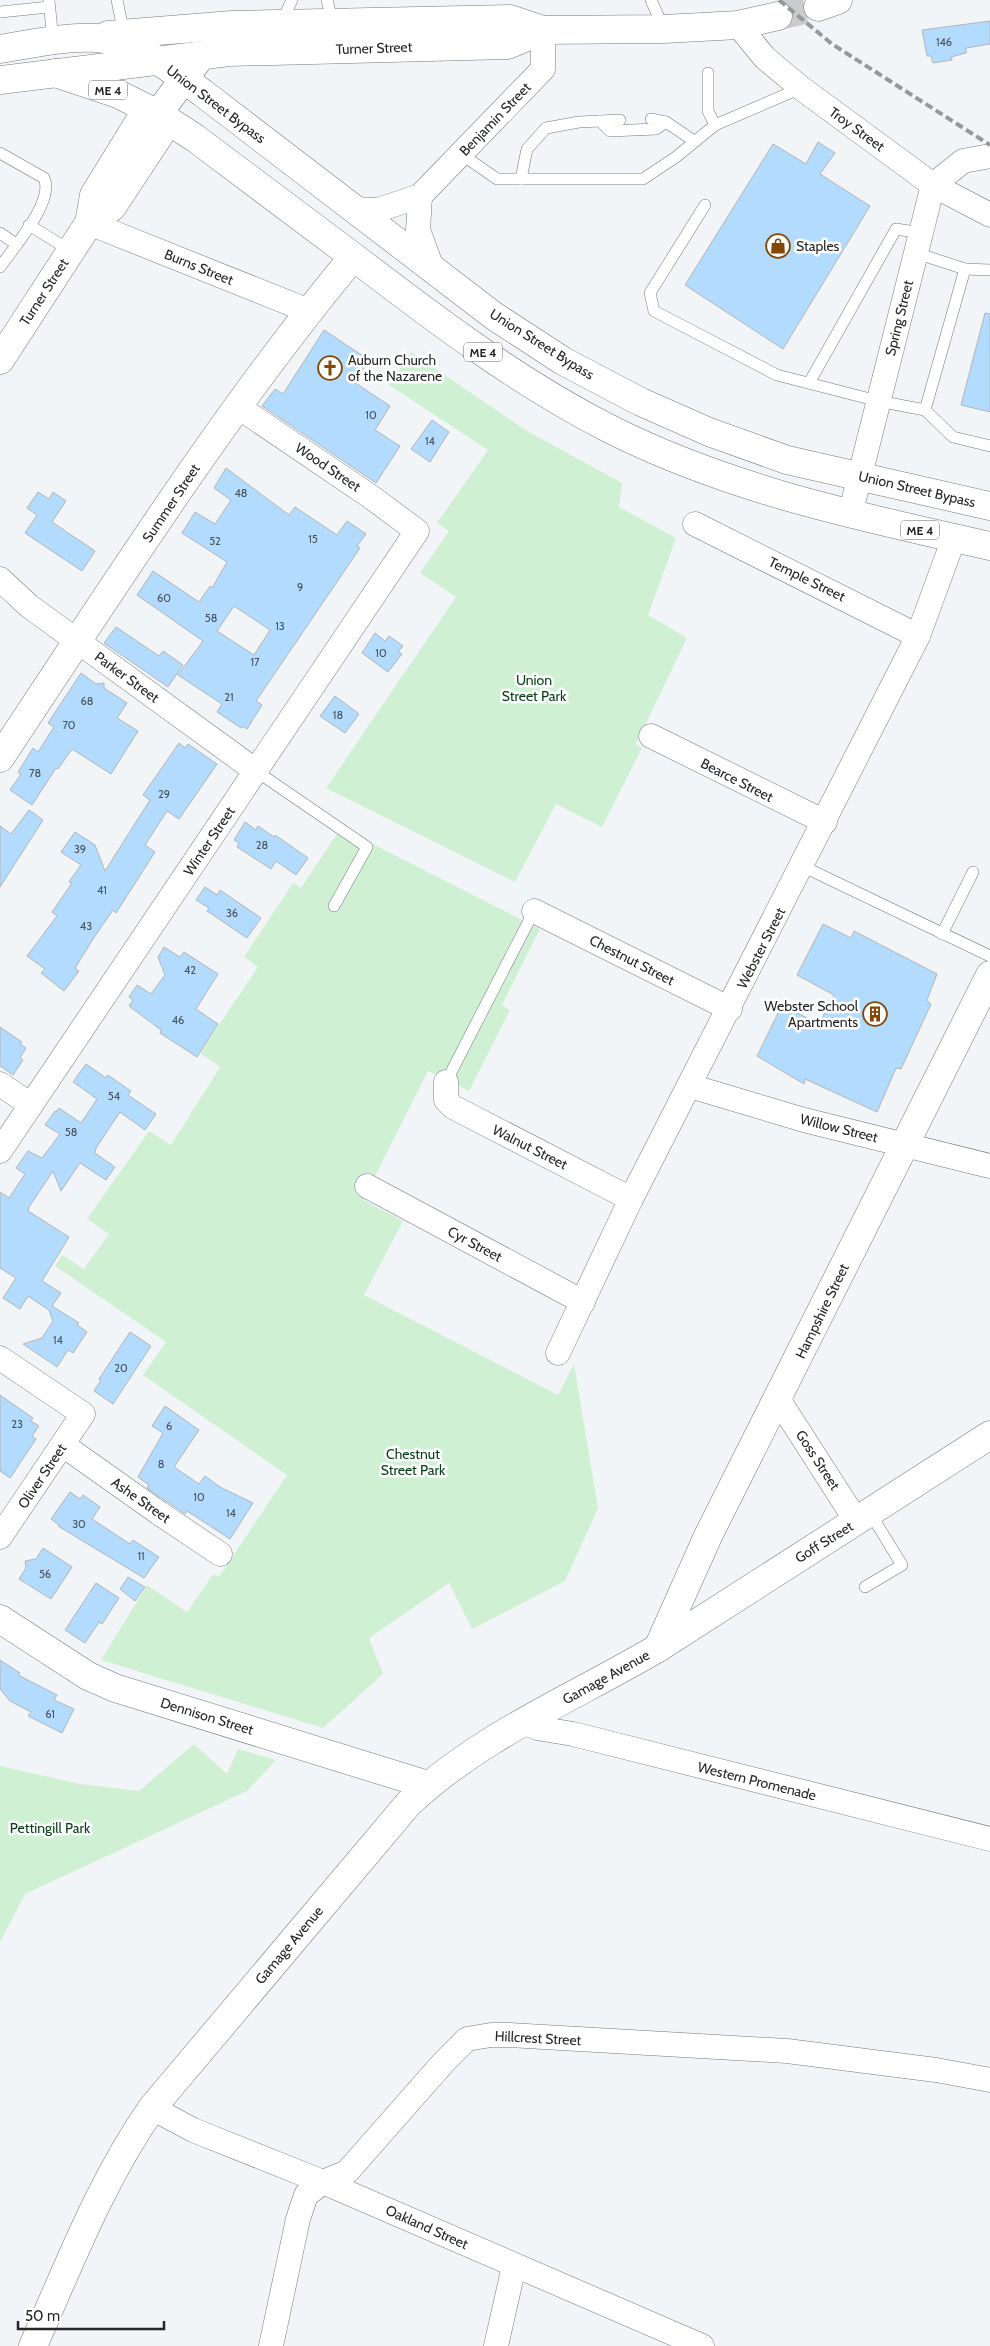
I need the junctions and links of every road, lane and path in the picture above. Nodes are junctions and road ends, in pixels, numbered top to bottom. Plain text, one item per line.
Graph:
1 (118, 0) edge
2 (292, 0) edge
3 (651, 0) edge
4 (49, 3) edge
5 (330, 11) edge
6 (0, 12) edge
7 (778, 16) tunnel mouth
8 (280, 24) junction
9 (738, 25) junction
10 (224, 26) junction
11 (664, 29) junction
12 (543, 30) junction
13 (124, 34) junction
14 (82, 38) junction
15 (53, 42) junction
16 (0, 49) edge
17 (203, 55) junction
18 (156, 60) junction
19 (55, 73) junction
20 (708, 73) dead end
21 (184, 79) junction
22 (0, 80) edge
23 (800, 88) junction
24 (158, 114) junction
25 (651, 119) dead end
26 (620, 120) dead end
27 (600, 121) junction
28 (666, 122) junction
29 (715, 125) junction
30 (694, 141) junction
31 (0, 153) edge
32 (460, 154) junction
33 (990, 156) edge
34 (521, 179) junction
35 (934, 185) junction
36 (420, 196) junction
37 (705, 205) dead end
38 (353, 209) junction
39 (990, 215) edge
40 (89, 223) junction
41 (29, 225) junction
42 (0, 233) edge
43 (918, 243) junction
44 (16, 244) junction
45 (71, 251) junction
46 (354, 257) junction
47 (0, 267) edge
48 (432, 268) junction
49 (965, 268) junction
50 (990, 270) edge
51 (308, 311) junction
52 (0, 360) edge
53 (809, 383) junction
54 (878, 401) junction
55 (237, 406) junction
56 (925, 410) junction
57 (990, 446) edge
58 (859, 477) junction
59 (990, 506) edge
60 (850, 515) junction
61 (695, 524) dead end
62 (417, 531) joint
63 (954, 538) junction
64 (990, 546) edge
65 (0, 580) edge
66 (918, 636) junction
67 (78, 641) junction
68 (651, 736) dead end
69 (0, 758) edge
70 (256, 771) junction
71 (825, 822) junction
72 (802, 866) junction
73 (973, 872) dead end
74 (334, 906) dead end
75 (534, 911) joint
76 (942, 934) junction
77 (990, 956) edge
78 (990, 975) edge
79 (730, 1009) junction
80 (446, 1082) joint
81 (0, 1084) edge
82 (690, 1086) junction
83 (31, 1105) junction
84 (905, 1145) junction
85 (0, 1151) edge
86 (990, 1166) edge
87 (367, 1186) dead end
88 (631, 1199) junction
89 (583, 1302) junction
90 (558, 1353) dead end
91 (0, 1358) edge
92 (778, 1399) junction
93 (990, 1435) edge
94 (62, 1445) junction
95 (864, 1517) junction
96 (0, 1537) edge
97 (220, 1554) dead end
98 (865, 1587) dead end
99 (0, 1618) edge
100 (658, 1648) junction
101 (524, 1722) junction
102 (428, 1785) junction
103 (990, 1839) edge
104 (990, 2080) edge
105 (152, 2108) junction
106 (323, 2182) junction
107 (514, 2266) junction
108 (33, 2346) edge
109 (271, 2346) edge
110 (496, 2346) edge
111 (702, 2346) edge

1 - 13 lane
2 - 8 lane
3 - 11 lane
4 - 6 lane
4 - 15 lane
5 - 8 main road, Turner Street
5 - 12 main road, Turner Street
7 - 9 main road, Turner Street
8 - 10 main road, Turner Street
9 - 11 main road, Turner Street
9 - 23 street, Troy Street
10 - 13 main road, Turner Street
10 - 17 main road
11 - 12 main road, Turner Street
12 - 17 main road, Turner Street
12 - 32 street, Benjamin Street
13 - 14 main road, Turner Street
14 - 15 main road, ME 4
14 - 18 main road, ME 4
15 - 16 main road, ME 4
17 - 18 main road, Turner Street
17 - 21 main road
18 - 19 main road, Turner Street
18 - 21 main road, Union Street Bypass / ME 4
19 - 22 main road, ME 4
19 - 24 main road, ME 4
20 - 29 lane
21 - 24 main road
21 - 38 main road, Union Street Bypass / ME 4
23 - 29 lane
23 - 35 street, Troy Street
24 - 40 main road, Turner Street
24 - 46 main road, ME 4
25 - 28 lane
26 - 27 lane
27 - 28 lane
27 - 34 lane
28 - 30 lane
29 - 30 lane
30 - 34 lane
31 - 41 lane
32 - 34 lane
32 - 36 street, Benjamin Street
33 - 35 street
35 - 39 street, Troy Street
35 - 43 street, Spring Street
36 - 38 street, Benjamin Street
36 - 48 street
37 - 53 lane
38 - 48 main road, Union Street Bypass / ME 4
40 - 45 main road, Turner Street
40 - 51 street, Burns Street
41 - 44 lane
41 - 45 lane
42 - 44 lane
43 - 49 lane
43 - 53 lane
43 - 54 street, Spring Street
44 - 47 lane
45 - 52 main road, Turner Street
46 - 51 main road, Summer Street
46 - 60 main road, ME 4
48 - 58 main road, Union Street Bypass / ME 4
49 - 50 lane
49 - 56 lane
51 - 55 main road, Summer Street
53 - 54 lane
54 - 56 lane
54 - 58 street, Spring Street
55 - 62 street, Wood Street
55 - 67 main road, Summer Street
56 - 57 lane
58 - 59 main road, Union Street Bypass / ME 4
58 - 60 street, Spring Street
60 - 63 main road, ME 4
61 - 66 street, Temple Street
62 - 70 street, Winter Street
63 - 64 main road, ME 4
63 - 66 street, Webster Street
65 - 67 street, Parker Street
66 - 71 street, Webster Street
67 - 69 main road, Summer Street
67 - 70 street, Parker Street
68 - 71 street, Bearce Street
70 - 74 lane
70 - 83 street, Winter Street
71 - 72 street, Webster Street
72 - 76 lane
72 - 79 street, Webster Street
73 - 76 lane
75 - 79 street, Chestnut Street
75 - 80 lane
76 - 77 lane
78 - 84 main road, Hampshire Street
79 - 82 street, Webster Street
80 - 88 street, Walnut Street
81 - 83 street
82 - 84 street, Willow Street
82 - 88 street, Webster Street
83 - 85 street, Winter Street
84 - 86 street, Willow Street
84 - 92 main road, Hampshire Street
87 - 89 street, Cyr Street
88 - 89 street, Webster Street
89 - 90 street, Webster Street
91 - 94 street, Oliver Street
92 - 95 street, Goss Street
92 - 100 main road, Hampshire Street
93 - 95 main road, Goff Street
94 - 96 street, Oliver Street
94 - 97 street, Ashe Street
95 - 98 lane
95 - 100 main road, Goff Street
99 - 102 main road, Dennison Street
100 - 101 main road, Gamage Avenue
101 - 102 main road, Gamage Avenue
101 - 103 street, Western Promenade
102 - 105 main road, Gamage Avenue
104 - 106 street, Hillcrest Street
105 - 106 street, Oakland Street
105 - 108 main road, Gamage Avenue
106 - 107 street, Oakland Street
106 - 109 street, Hillcrest Street
107 - 110 street
107 - 111 street, Oakland Street

